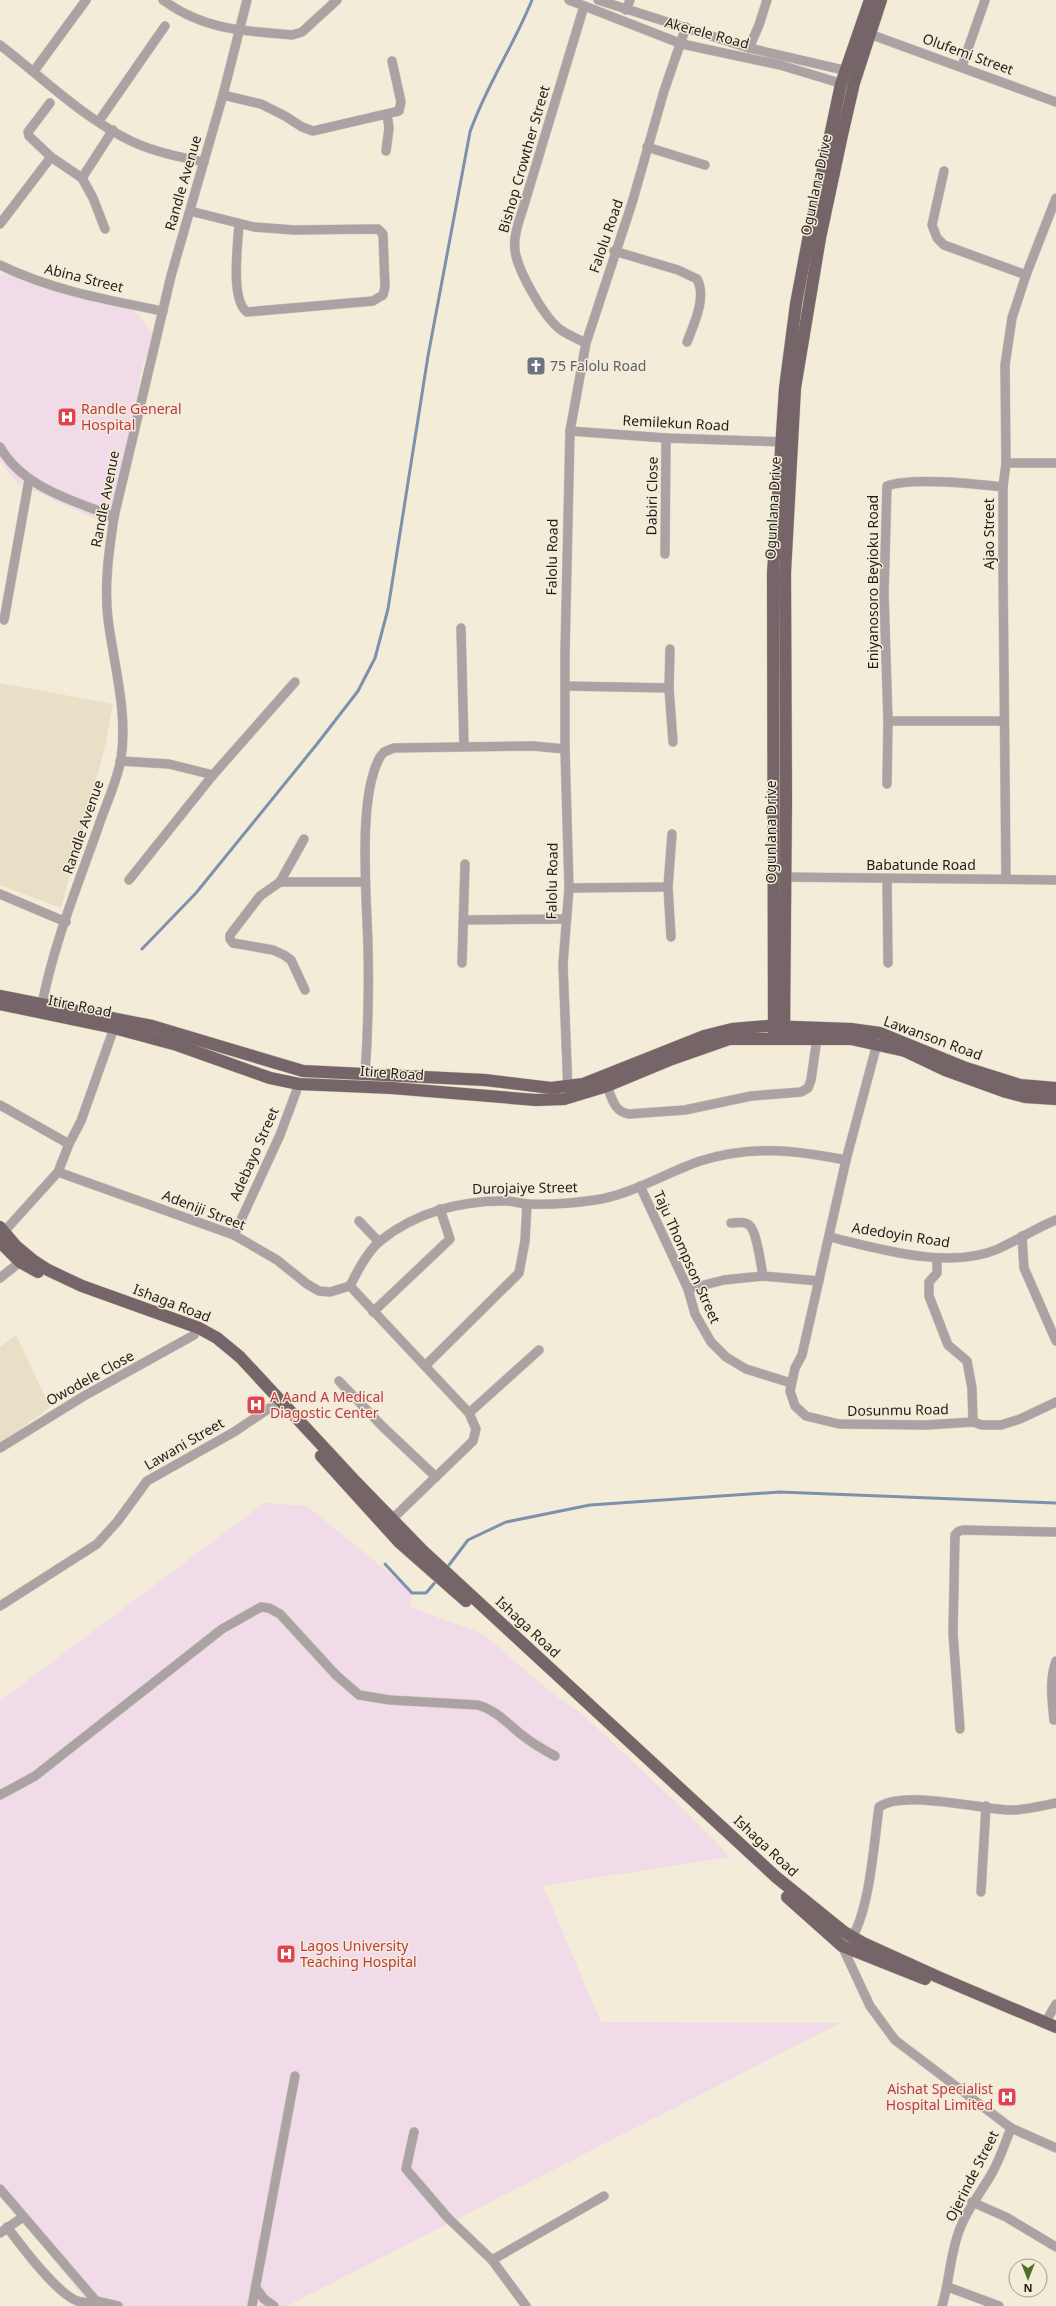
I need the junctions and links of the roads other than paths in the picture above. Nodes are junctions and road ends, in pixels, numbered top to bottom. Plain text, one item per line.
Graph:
1 (86, 0) edge
2 (163, 0) edge
3 (246, 0) edge
4 (337, 0) edge
5 (569, 0) edge
6 (598, 0) edge
7 (630, 0) edge
8 (767, 0) edge
9 (870, 0) edge
10 (881, 0) edge
11 (984, 0) edge
12 (584, 6) junction
13 (626, 10) junction
14 (164, 26) dead end
15 (686, 27) junction
16 (238, 30) junction
17 (865, 32) junction
18 (682, 44) junction
19 (0, 45) edge
20 (749, 48) junction
21 (392, 61) dead end
22 (962, 66) junction
23 (34, 71) junction
24 (845, 71) junction
25 (857, 74) junction
26 (847, 85) junction
27 (223, 95) junction
28 (1056, 102) edge
29 (50, 103) dead end
30 (387, 114) junction
31 (99, 121) junction
32 (113, 130) junction
33 (647, 147) junction
34 (386, 151) dead end
35 (51, 157) junction
36 (204, 162) junction
37 (705, 165) dead end
38 (944, 171) dead end
39 (82, 178) junction
40 (1056, 198) edge
41 (190, 210) junction
42 (1053, 213) edge
43 (0, 224) edge
44 (239, 224) junction
45 (105, 229) dead end
46 (614, 251) junction
47 (0, 265) edge
48 (1026, 275) junction
49 (163, 311) junction
50 (687, 342) dead end
51 (586, 343) junction
52 (570, 431) junction
53 (666, 438) junction
54 (786, 442) junction
55 (0, 447) edge
56 (1006, 463) junction
57 (1056, 463) edge
58 (29, 480) junction
59 (1003, 486) junction
60 (114, 517) junction
61 (665, 554) dead end
62 (4, 620) dead end
63 (461, 628) dead end
64 (670, 649) dead end
65 (295, 682) dead end
66 (566, 686) junction
67 (669, 688) junction
68 (1004, 721) junction
69 (888, 722) junction
70 (673, 742) dead end
71 (464, 746) junction
72 (564, 749) junction
73 (120, 761) junction
74 (213, 776) junction
75 (887, 784) dead end
76 (672, 834) dead end
77 (304, 839) dead end
78 (465, 864) dead end
79 (780, 877) junction
80 (887, 879) junction
81 (1006, 879) junction
82 (128, 880) dead end
83 (1056, 880) edge
84 (280, 882) junction
85 (366, 882) junction
86 (668, 887) junction
87 (569, 888) junction
88 (0, 894) edge
89 (566, 919) junction
90 (464, 920) junction
91 (66, 922) junction
92 (671, 937) dead end
93 (888, 962) dead end
94 (462, 963) dead end
95 (305, 990) dead end
96 (0, 996) edge
97 (0, 1004) edge
98 (41, 1009) junction
99 (114, 1028) junction
100 (780, 1034) junction
101 (817, 1038) junction
102 (877, 1044) junction
103 (365, 1075) junction
104 (299, 1084) junction
105 (608, 1086) junction
106 (1056, 1088) edge
107 (568, 1093) junction
108 (1056, 1099) edge
109 (0, 1105) edge
110 (69, 1144) junction
111 (846, 1160) junction
112 (58, 1172) junction
113 (640, 1186) junction
114 (527, 1204) junction
115 (440, 1209) junction
116 (1056, 1220) edge
117 (358, 1222) dead end
118 (730, 1223) dead end
119 (1, 1234) edge
120 (234, 1235) junction
121 (1022, 1236) junction
122 (830, 1237) junction
123 (379, 1242) junction
124 (937, 1258) junction
125 (20, 1262) junction
126 (763, 1276) junction
127 (0, 1278) edge
128 (819, 1281) junction
129 (350, 1286) junction
130 (688, 1289) junction
131 (373, 1312) junction
132 (194, 1335) junction
133 (1056, 1341) edge
134 (539, 1350) dead end
135 (426, 1365) junction
136 (339, 1381) dead end
137 (791, 1383) junction
138 (1056, 1402) edge
139 (277, 1403) junction
140 (469, 1413) junction
141 (973, 1422) junction
142 (0, 1448) edge
143 (436, 1478) junction
144 (388, 1522) junction
145 (1056, 1532) edge
146 (456, 1586) junction
147 (0, 1606) edge
148 (1056, 1661) edge
149 (1056, 1720) edge
150 (960, 1729) dead end
151 (555, 1756) dead end
152 (0, 1795) edge
153 (1056, 1803) edge
154 (986, 1806) junction
155 (981, 1892) dead end
156 (852, 1937) junction
157 (842, 1946) junction
158 (1056, 2004) edge
159 (1051, 2025) edge
160 (1056, 2032) edge
161 (295, 2076) dead end
162 (1011, 2128) junction
163 (414, 2132) dead end
164 (1056, 2148) edge
165 (0, 2189) edge
166 (604, 2196) dead end
167 (972, 2202) junction
168 (24, 2217) junction
169 (4, 2230) edge
170 (1056, 2247) edge
171 (492, 2260) junction
172 (948, 2287) junction
173 (256, 2288) junction
174 (96, 2301) junction
175 (118, 2306) edge
176 (252, 2306) edge
177 (274, 2306) edge
178 (526, 2306) edge
179 (942, 2306) edge
180 (999, 2306) edge

1 - 23 street
2 - 16 street
3 - 16 street, Randle Avenue
4 - 16 street
5 - 12 street, Akerele Road
6 - 13 street
7 - 13 street
8 - 20 street
9 - 17 main road, Ogunlana Drive
10 - 17 main road, Ogunlana Drive
11 - 22 street
12 - 18 street, Akerele Road
12 - 51 street, Bishop Crowther Street
13 - 15 street
14 - 31 street
15 - 18 street, Falolu Road
15 - 20 street
16 - 27 street, Randle Avenue
17 - 22 street, Olufemi Street
17 - 24 main road, Ogunlana Drive
17 - 25 main road, Ogunlana Drive
18 - 26 street, Akerele Road
18 - 33 street, Falolu Road
19 - 23 street
20 - 24 street
21 - 30 street
22 - 28 street, Olufemi Street
23 - 31 street
24 - 25 street
24 - 26 main road, Ogunlana Drive
25 - 26 main road, Ogunlana Drive
26 - 54 main road, Ogunlana Drive
27 - 30 street
27 - 36 street, Randle Avenue
29 - 35 street
30 - 34 street
31 - 32 street
32 - 36 street
32 - 39 street
33 - 37 street
33 - 46 street, Falolu Road
35 - 39 street
35 - 43 street
36 - 41 street, Randle Avenue
38 - 48 street
39 - 45 street
40 - 42 street, Ajao Street
41 - 44 street
41 - 49 street, Randle Avenue
42 - 48 street, Ajao Street
44 - 44 street
46 - 50 street
46 - 51 street, Falolu Road
47 - 49 street, Abina Street
48 - 56 street, Ajao Street
49 - 60 street, Randle Avenue
51 - 52 street, Falolu Road
52 - 53 street, Remilekun Road
52 - 66 street, Falolu Road
53 - 54 street, Remilekun Road
53 - 61 street, Dabiri Close
54 - 79 main road, Ogunlana Drive
55 - 58 street
56 - 57 street
56 - 59 street, Ajao Street
58 - 60 street
58 - 62 street
59 - 68 street, Ajao Street
59 - 69 street, Eniyanosoro Beyioku Road
60 - 73 street, Randle Avenue
63 - 71 street
64 - 67 street
65 - 74 street
66 - 67 street
66 - 72 street, Falolu Road
67 - 70 street
68 - 69 street
68 - 81 street, Ajao Street
69 - 75 street
71 - 72 street
71 - 85 street
72 - 87 street, Falolu Road
73 - 74 street
73 - 91 street, Randle Avenue
74 - 82 street
76 - 86 street
77 - 84 street
78 - 90 street
79 - 80 street, Babatunde Road
79 - 100 main road, Ogunlana Drive
80 - 81 street, Babatunde Road
80 - 93 street
81 - 83 street, Babatunde Road
84 - 85 street
84 - 95 street
85 - 103 street
86 - 87 street
86 - 92 street
87 - 89 street, Falolu Road
88 - 91 street
89 - 90 street
89 - 107 street, Falolu Road
90 - 94 street
91 - 98 street, Randle Avenue
96 - 98 main road, Itire Road
97 - 98 main road, Itire Road
98 - 99 main road, Itire Road
98 - 103 main road, Itire Road
99 - 104 main road, Itire Road
99 - 110 street
100 - 101 main road, Lawanson Road
100 - 105 main road, Itire Road
100 - 106 main road, Lawanson Road
100 - 107 main road, Itire Road
101 - 102 main road, Lawanson Road
101 - 105 street
102 - 108 main road, Lawanson Road
102 - 111 street, Dosunmu Road
103 - 107 main road, Itire Road
104 - 107 main road, Itire Road
104 - 120 street, Adebayo Street
105 - 107 main road, Itire Road
109 - 110 street
110 - 112 street
111 - 113 street, Durojaiye Street
111 - 122 street, Dosunmu Road
112 - 119 street
112 - 120 street, Adeniji Street
113 - 114 street, Durojaiye Street
113 - 130 street, Taju Thompson Street
114 - 115 street, Durojaiye Street
114 - 135 street
115 - 123 street, Durojaiye Street
115 - 131 street
116 - 121 street, Adedoyin Road
117 - 123 street
118 - 126 street
119 - 125 main road, Ishaga Road
119 - 144 main road, Ishaga Road
120 - 129 street, Adeniji Street
121 - 124 street, Adedoyin Road
121 - 133 street
122 - 124 street, Adedoyin Road
122 - 128 street, Dosunmu Road
123 - 129 street, Durojaiye Street
124 - 141 street
125 - 127 street
125 - 132 main road, Ishaga Road
126 - 128 street
126 - 130 street
128 - 137 street, Dosunmu Road
129 - 131 street
130 - 137 street, Taju Thompson Street
131 - 135 street
132 - 139 main road, Ishaga Road
132 - 142 street, Owodele Close
134 - 140 street
135 - 140 street
136 - 143 street
137 - 141 street, Dosunmu Road
138 - 141 street, Dosunmu Road
139 - 144 main road, Ishaga Road
139 - 147 street, Lawani Street
140 - 143 street
143 - 144 street
144 - 146 main road, Ishaga Road
145 - 150 street
146 - 156 main road, Ishaga Road
146 - 157 main road, Ishaga Road
148 - 149 street
151 - 152 street
153 - 154 street
154 - 155 street
154 - 156 street
156 - 157 street
156 - 159 main road, Ishaga Road
157 - 160 main road, Ishaga Road
157 - 162 street
158 - 159 street
161 - 173 street
162 - 164 street
162 - 167 street, Ojerinde Street
163 - 171 street
165 - 168 street
166 - 171 street
167 - 170 street
167 - 172 street, Ojerinde Street
168 - 169 street
168 - 174 street
169 - 174 street
171 - 178 street
172 - 179 street, Ojerinde Street
172 - 180 street
173 - 176 street
173 - 177 street
174 - 175 street

